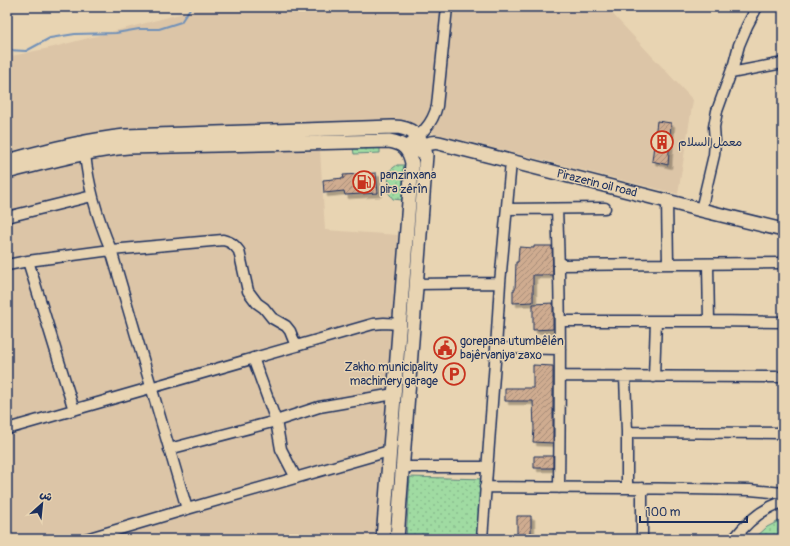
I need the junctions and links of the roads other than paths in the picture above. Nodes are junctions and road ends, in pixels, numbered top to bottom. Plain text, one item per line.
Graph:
1 (447, 7) edge
2 (757, 7) edge
3 (783, 63) edge
4 (731, 73) junction
5 (421, 141) junction
6 (408, 152) junction
7 (85, 153) junction
8 (7, 160) edge
9 (511, 162) junction
10 (7, 172) edge
11 (92, 196) junction
12 (667, 201) junction
13 (605, 208) dead end
14 (507, 209) junction
15 (557, 209) junction
16 (701, 210) junction
17 (7, 217) edge
18 (778, 228) edge
19 (783, 238) edge
20 (110, 250) junction
21 (28, 261) junction
22 (783, 263) edge
23 (668, 264) junction
24 (7, 265) edge
25 (559, 265) junction
26 (708, 265) junction
27 (416, 284) junction
28 (500, 284) junction
29 (560, 321) junction
30 (656, 321) junction
31 (709, 321) junction
32 (783, 322) edge
33 (400, 324) junction
34 (296, 346) junction
35 (496, 348) junction
36 (560, 349) junction
37 (253, 358) junction
38 (560, 376) junction
39 (625, 376) junction
40 (654, 377) junction
41 (783, 377) edge
42 (151, 389) junction
43 (394, 394) junction
44 (74, 410) junction
45 (276, 421) junction
46 (7, 429) edge
47 (627, 432) junction
48 (783, 433) edge
49 (169, 449) junction
50 (389, 451) junction
51 (402, 467) junction
52 (487, 467) junction
53 (296, 478) junction
54 (485, 487) junction
55 (559, 488) junction
56 (627, 488) junction
57 (642, 488) junction
58 (783, 493) edge
59 (783, 502) edge
60 (187, 509) junction
61 (86, 539) edge
62 (383, 539) edge
63 (397, 539) edge
64 (482, 539) edge
65 (642, 539) edge
66 (734, 539) edge

1 - 5 street
2 - 4 street
3 - 4 street
4 - 16 street
5 - 6 main road
5 - 8 main road
5 - 9 main road, Pirazerin oil road
5 - 27 main road
6 - 7 main road
6 - 33 main road
7 - 10 main road
7 - 11 street
9 - 12 main road, Pirazerin oil road
9 - 14 street
11 - 17 street
11 - 20 street
12 - 16 main road, Pirazerin oil road
12 - 23 street
13 - 15 street
14 - 15 street
14 - 28 street
15 - 25 street
16 - 18 main road, Pirazerin oil road
18 - 19 street, Pirazerin oil road
20 - 21 street
20 - 34 street
20 - 42 street
21 - 24 street
21 - 44 street
22 - 26 street
23 - 25 street
23 - 26 street
25 - 29 street
26 - 31 street
27 - 28 street
27 - 51 main road
28 - 35 street
29 - 30 street
29 - 36 street
30 - 31 street
30 - 40 street
31 - 32 street
33 - 34 street
33 - 43 main road
34 - 37 street
35 - 36 street
35 - 52 street
36 - 38 street
37 - 42 street
37 - 45 street
38 - 39 street
38 - 55 street
39 - 40 street
39 - 47 street
40 - 41 street
42 - 44 street
42 - 49 street
43 - 45 street
43 - 50 main road
44 - 46 street
45 - 49 street
45 - 53 street
47 - 48 street
47 - 56 street
49 - 60 street
50 - 53 street
50 - 62 main road
51 - 52 street
51 - 63 main road
52 - 54 street
53 - 60 street
54 - 55 street
54 - 64 street
55 - 56 street
56 - 57 street
57 - 58 street
57 - 65 street
59 - 66 street
60 - 61 street

